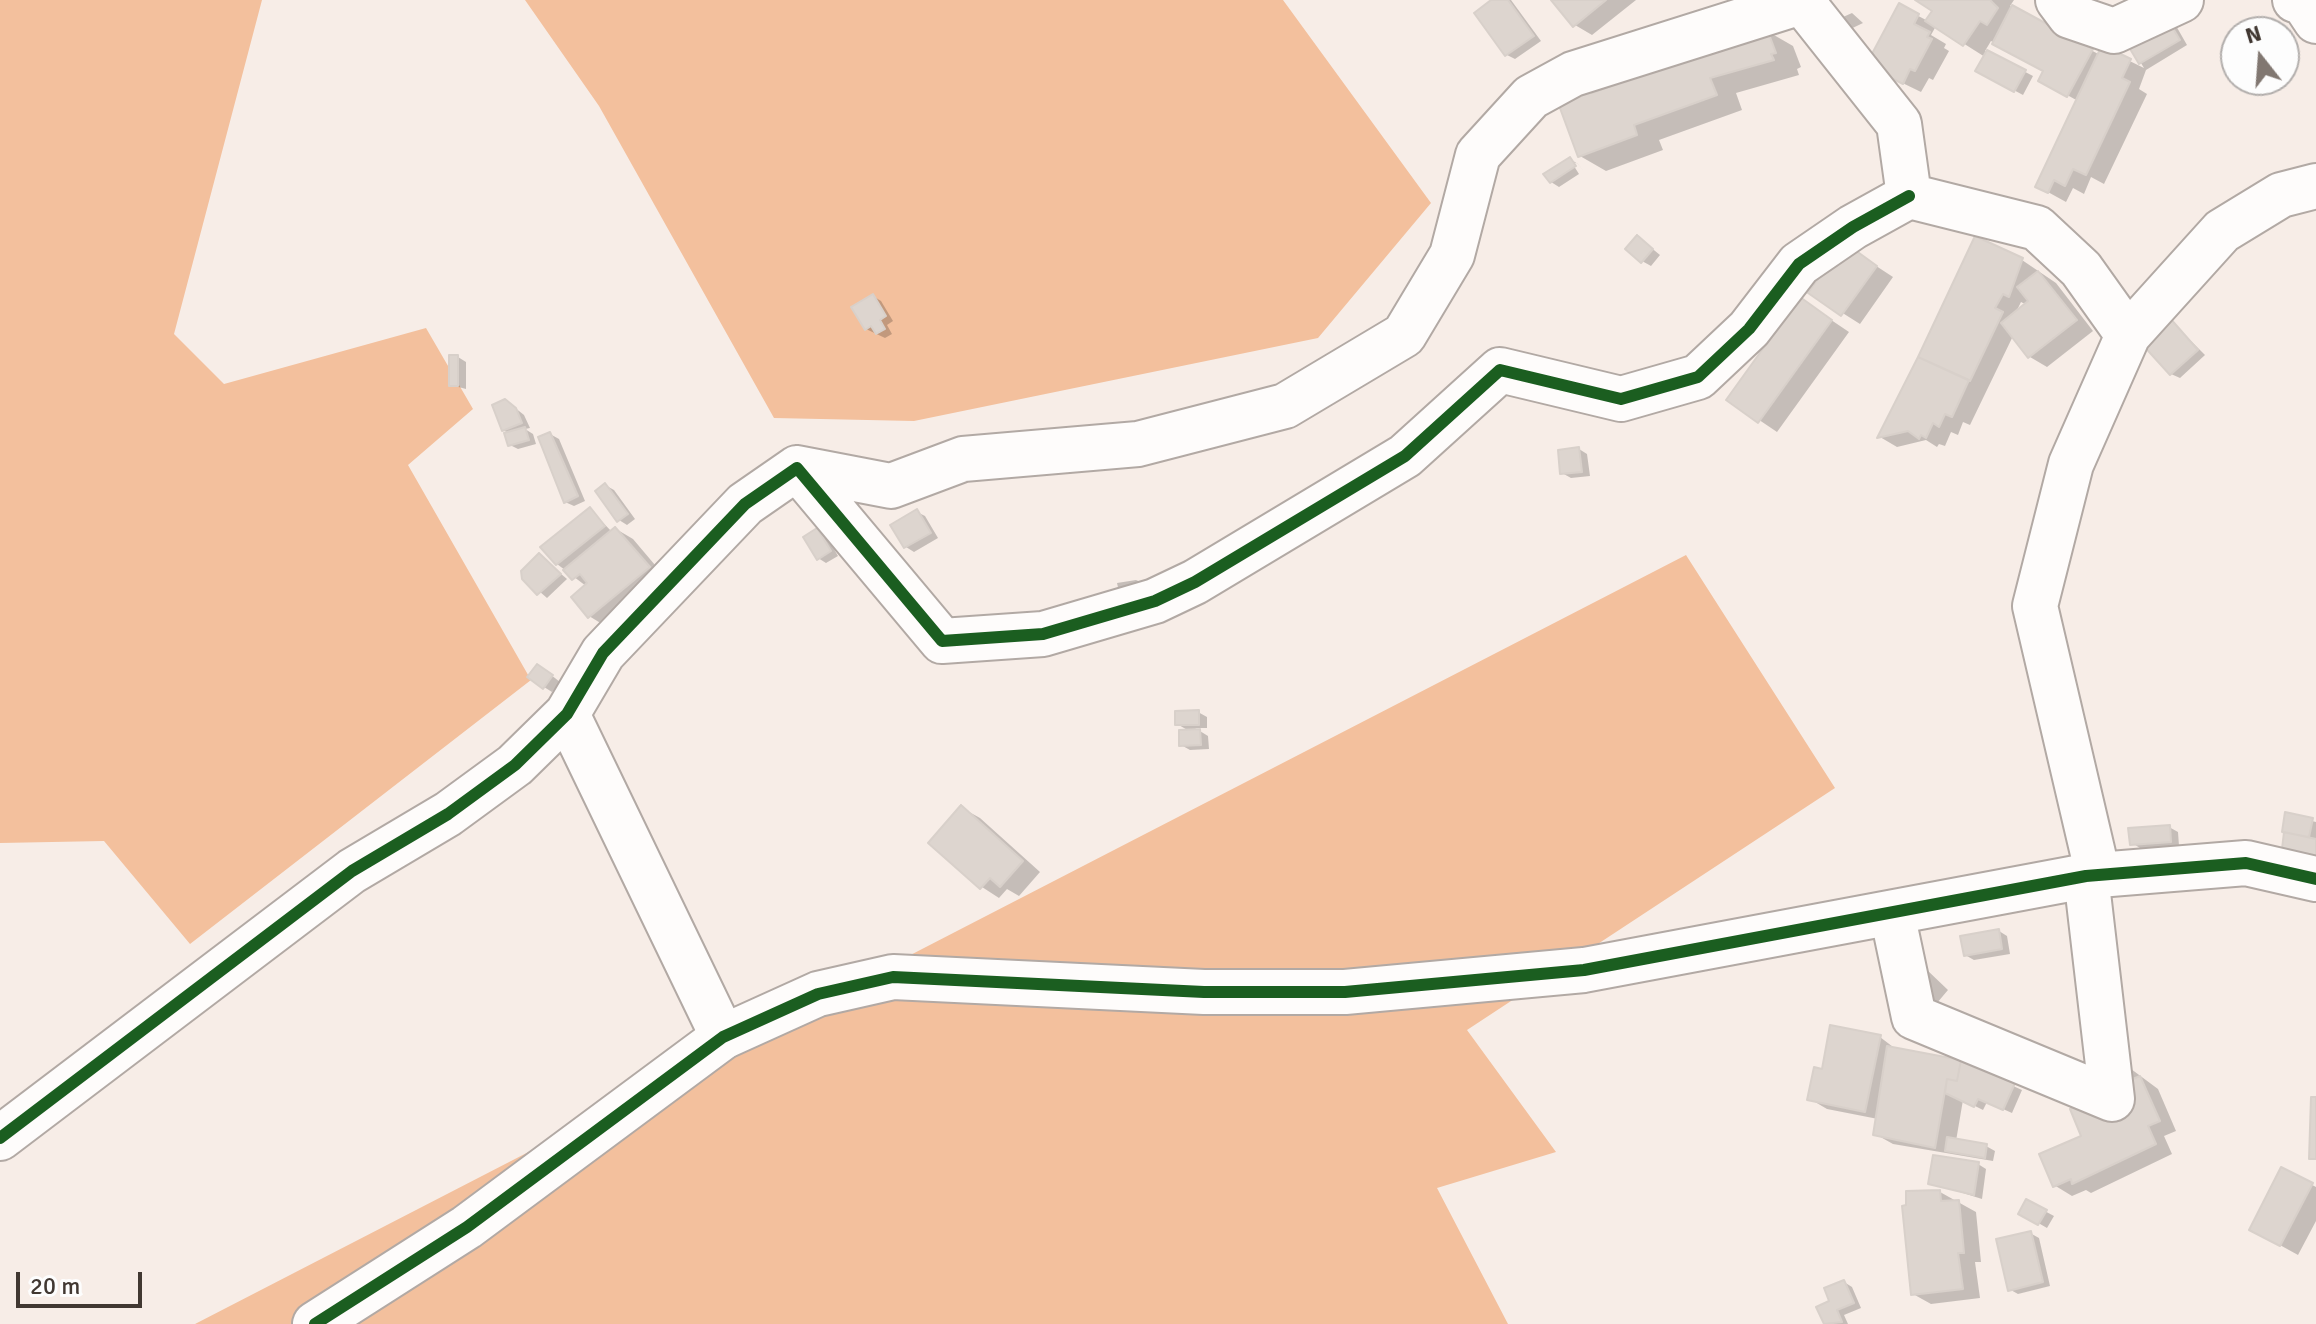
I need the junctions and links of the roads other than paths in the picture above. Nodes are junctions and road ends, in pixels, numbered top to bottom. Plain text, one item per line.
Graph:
1 (2058, 0) edge
2 (2181, 0) edge
3 (2295, 0) edge
4 (1805, 2) edge
5 (2316, 21) edge
6 (2316, 186) edge
7 (1909, 196) junction
8 (2128, 335) junction
9 (797, 468) junction
10 (567, 714) junction
11 (2092, 875) junction
12 (2316, 879) edge
13 (1892, 913) junction
14 (723, 1037) junction
15 (0, 1138) edge
16 (315, 1324) edge

1 - 2 street
3 - 5 street
4 - 7 street
4 - 9 street
6 - 8 street
7 - 8 street
7 - 9 street
8 - 11 street
9 - 10 street
10 - 14 street
10 - 15 street
11 - 12 street
11 - 13 street
11 - 13 street
13 - 14 street
14 - 16 street

